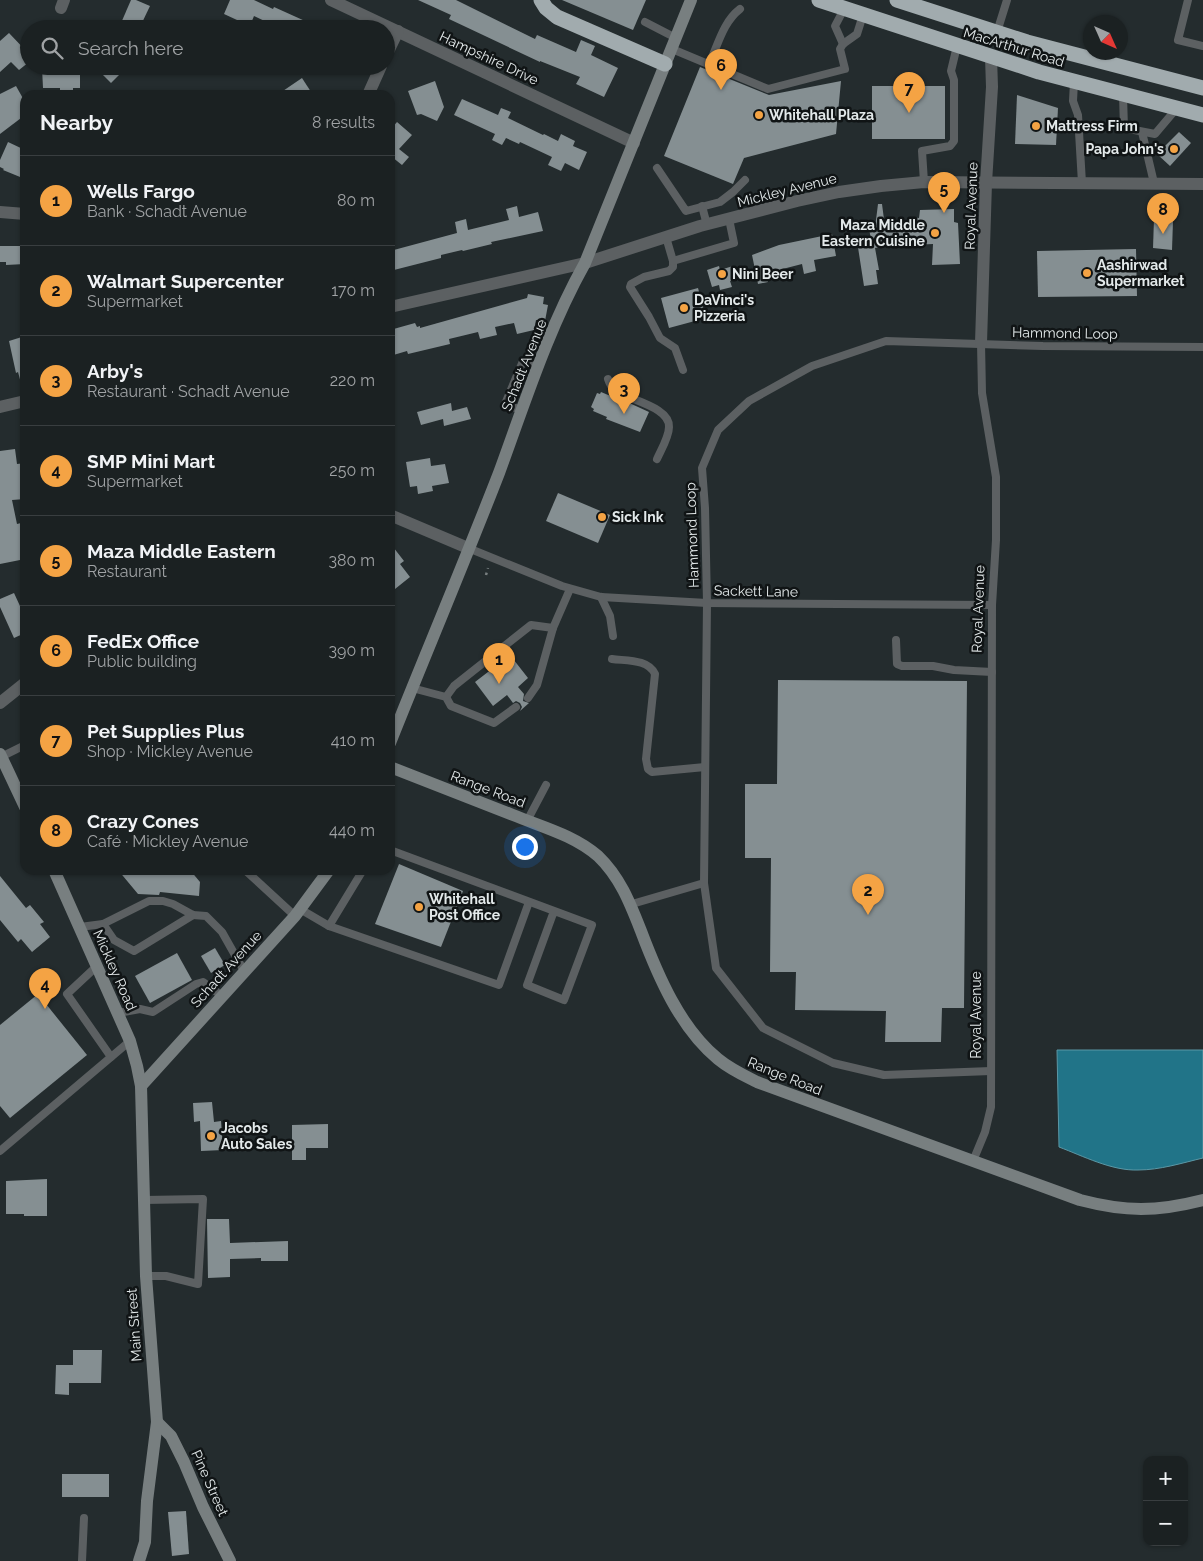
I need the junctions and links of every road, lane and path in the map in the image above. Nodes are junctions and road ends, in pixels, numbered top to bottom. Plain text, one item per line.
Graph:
1 (331, 0) edge
2 (541, 0) edge
3 (691, 0) edge
4 (819, 0) edge
5 (897, 0) edge
6 (920, 0) edge
7 (1007, 0) edge
8 (1188, 0) edge
9 (740, 9) dead end
10 (844, 9) junction
11 (940, 14) junction
12 (863, 16) junction
13 (374, 20) edge
14 (645, 22) dead end
15 (395, 30) edge
16 (398, 31) junction
17 (997, 32) junction
18 (395, 37) edge
19 (674, 44) junction
20 (843, 44) junction
21 (956, 46) junction
22 (1203, 46) edge
23 (991, 57) junction
24 (665, 64) junction
25 (709, 64) junction
26 (377, 75) edge
27 (1074, 82) junction
28 (1203, 88) edge
29 (370, 90) edge
30 (1123, 95) junction
31 (1176, 108) junction
32 (1203, 115) edge
33 (1142, 132) junction
34 (634, 143) junction
35 (657, 168) dead end
36 (745, 180) dead end
37 (924, 182) junction
38 (986, 183) junction
39 (1082, 183) junction
40 (1154, 183) junction
41 (1203, 184) edge
42 (702, 206) junction
43 (0, 212) edge
44 (20, 214) edge
45 (729, 219) junction
46 (707, 225) junction
47 (666, 237) junction
48 (673, 261) junction
49 (585, 263) junction
50 (395, 306) edge
51 (981, 343) junction
52 (1203, 347) edge
53 (538, 365) junction
54 (683, 370) dead end
55 (608, 379) dead end
56 (20, 402) edge
57 (0, 407) edge
58 (521, 410) junction
59 (657, 459) dead end
60 (395, 518) edge
61 (468, 548) junction
62 (488, 568) dead end
63 (483, 570) dead end
64 (570, 589) junction
65 (601, 597) junction
66 (707, 603) junction
67 (992, 605) junction
68 (553, 628) junction
69 (613, 636) dead end
70 (896, 640) dead end
71 (612, 660) dead end
72 (992, 672) junction
73 (20, 687) edge
74 (412, 688) junction
75 (446, 697) junction
76 (528, 698) dead end
77 (0, 703) edge
78 (516, 707) dead end
79 (395, 730) edge
80 (20, 747) edge
81 (1, 756) edge
82 (705, 767) junction
83 (395, 769) edge
84 (546, 785) dead end
85 (20, 796) edge
86 (527, 820) junction
87 (395, 852) edge
88 (56, 875) edge
89 (251, 875) edge
90 (325, 875) edge
91 (360, 875) edge
92 (704, 883) junction
93 (529, 902) junction
94 (632, 904) junction
95 (554, 911) junction
96 (297, 913) junction
97 (192, 915) junction
98 (103, 924) junction
99 (329, 926) junction
100 (80, 927) junction
101 (97, 966) junction
102 (244, 972) junction
103 (222, 996) junction
104 (118, 1013) junction
105 (130, 1041) junction
106 (111, 1057) junction
107 (991, 1072) junction
108 (141, 1086) junction
109 (0, 1151) edge
110 (973, 1160) junction
111 (144, 1200) junction
112 (1203, 1200) edge
113 (146, 1276) junction
114 (157, 1422) junction
115 (84, 1518) dead end
116 (82, 1561) edge
117 (139, 1561) edge
118 (230, 1561) edge

1 - 13 street, Hampshire Drive
2 - 24 highway
3 - 19 main road, Schadt Avenue
4 - 10 highway, MacArthur Road
5 - 11 highway, MacArthur Road
6 - 11 highway
7 - 17 lane
8 - 22 lane
9 - 25 lane
10 - 12 highway, MacArthur Road
10 - 20 lane
11 - 17 highway, MacArthur Road
12 - 20 lane
12 - 21 highway, MacArthur Road
14 - 19 lane
15 - 16 street, Hampshire Drive
16 - 18 street
16 - 34 street, Hampshire Drive
17 - 28 highway, MacArthur Road
19 - 24 main road, Schadt Avenue
19 - 25 lane
20 - 25 lane
21 - 23 highway, MacArthur Road
21 - 37 lane
23 - 27 highway, MacArthur Road
23 - 38 street, Royal Avenue
24 - 34 main road, Schadt Avenue
26 - 29 street
27 - 30 highway, MacArthur Road
27 - 39 lane
30 - 31 highway, MacArthur Road
30 - 33 lane
31 - 32 highway, MacArthur Road
31 - 33 lane
33 - 40 lane
34 - 49 main road, Schadt Avenue
35 - 42 lane
36 - 42 lane
37 - 38 street, Mickley Avenue
37 - 45 street, Mickley Avenue
38 - 39 street, Mickley Avenue
38 - 51 street, Royal Avenue
39 - 40 street, Mickley Avenue
40 - 41 street, Mickley Avenue
42 - 46 lane
43 - 44 street
45 - 46 street, Mickley Avenue
45 - 48 lane
46 - 47 street, Mickley Avenue
47 - 48 lane
47 - 49 street, Mickley Avenue
48 - 54 lane
49 - 50 street, Mickley Avenue
49 - 53 main road, Schadt Avenue
51 - 52 lane, Hammond Loop
51 - 66 lane, Hammond Loop
51 - 67 lane, Royal Avenue
53 - 58 main road, Schadt Avenue
53 - 58 lane
55 - 59 lane
56 - 57 street
58 - 61 main road, Schadt Avenue
60 - 61 street
61 - 64 lane, Sackett Lane
61 - 74 main road, Schadt Avenue
62 - 63 path
64 - 65 lane, Sackett Lane
64 - 68 lane
65 - 66 lane, Sackett Lane
65 - 69 lane
66 - 67 lane, Sackett Lane
66 - 82 lane, Hammond Loop
67 - 72 lane, Royal Avenue
68 - 75 lane
68 - 76 lane
70 - 72 lane
71 - 82 lane
72 - 107 lane, Royal Avenue
73 - 77 street
74 - 75 lane
74 - 79 main road, Schadt Avenue
75 - 78 lane
80 - 81 lane
81 - 85 main road
82 - 92 lane, Hammond Loop
83 - 86 main road, Range Road
84 - 86 lane
86 - 94 main road, Range Road
87 - 93 lane
88 - 100 main road, Mickley Road
89 - 96 lane
90 - 96 main road, Schadt Avenue
91 - 99 lane
92 - 94 lane
92 - 107 lane, Hammond Loop
93 - 95 lane
93 - 99 lane
94 - 110 main road, Range Road
95 - 95 lane
96 - 99 lane
96 - 102 main road, Schadt Avenue
97 - 98 lane
97 - 98 lane
97 - 102 lane
98 - 100 lane
100 - 101 main road, Mickley Road
101 - 104 main road, Mickley Road
101 - 106 lane
102 - 103 main road, Schadt Avenue
103 - 104 lane
103 - 108 main road, Schadt Avenue
104 - 105 main road, Mickley Road
105 - 106 lane
105 - 108 main road, Mickley Road
106 - 109 lane
107 - 110 lane, Royal Avenue
108 - 111 main road, Main Street
110 - 112 main road, Range Road
111 - 113 main road, Main Street
111 - 113 lane
113 - 114 main road, Main Street
114 - 117 main road, Main Street
114 - 118 main road, Pine Street
115 - 116 lane

